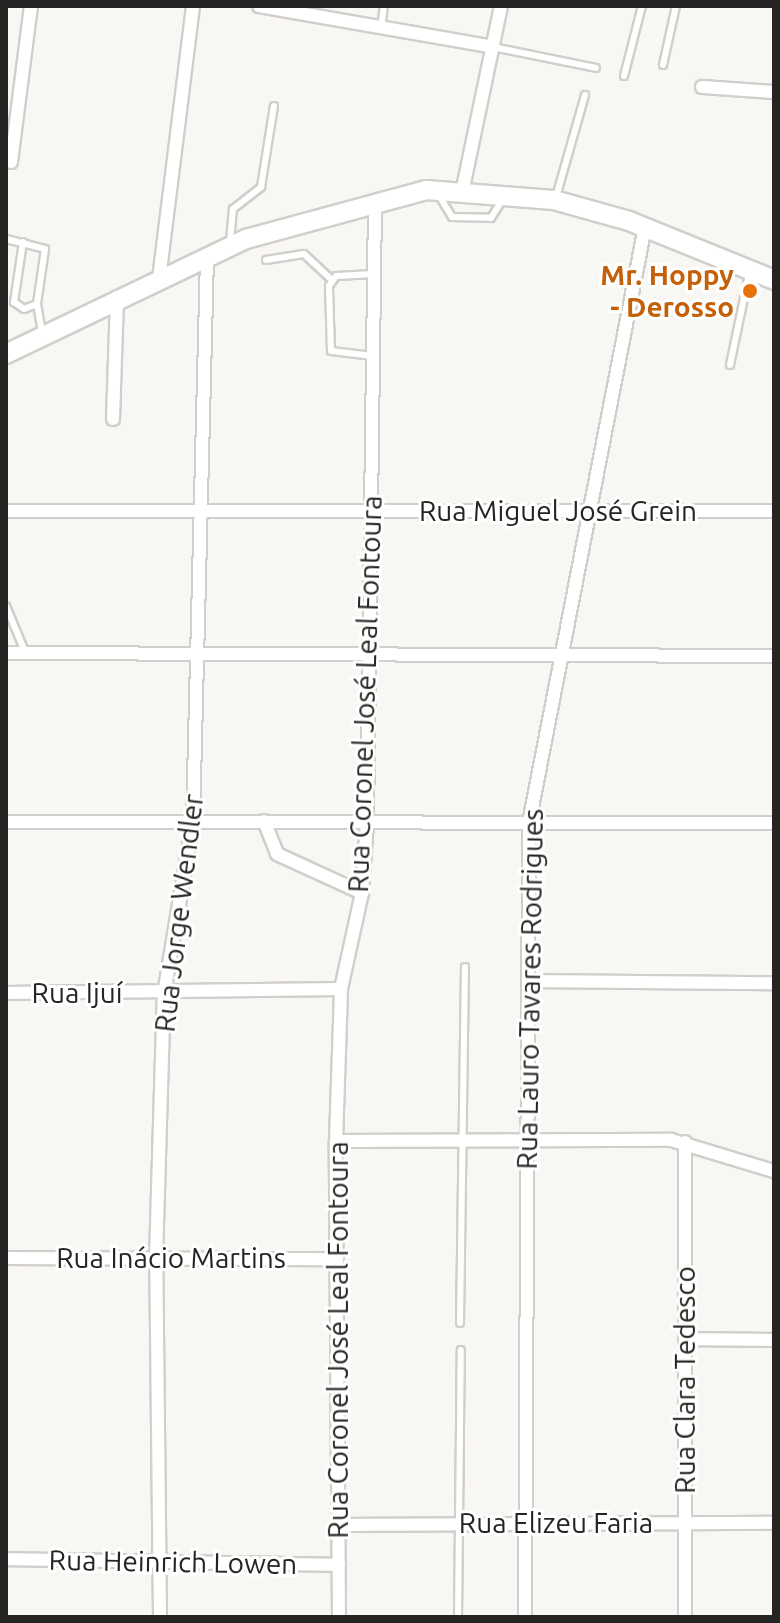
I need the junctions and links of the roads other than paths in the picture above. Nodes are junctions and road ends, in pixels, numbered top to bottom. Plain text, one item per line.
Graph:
1 (31, 6) edge
2 (193, 6) edge
3 (259, 6) edge
4 (384, 6) edge
5 (501, 6) edge
6 (642, 6) edge
7 (676, 6) edge
8 (381, 27) junction
9 (493, 47) junction
10 (663, 65) dead end
11 (596, 68) dead end
12 (624, 76) dead end
13 (702, 87) dead end
14 (774, 92) edge
15 (585, 95) dead end
16 (274, 106) dead end
17 (11, 162) dead end
18 (463, 188) junction
19 (436, 189) junction
20 (504, 193) junction
21 (554, 200) junction
22 (375, 201) junction
23 (645, 227) junction
24 (6, 239) edge
25 (23, 242) junction
26 (230, 246) junction
27 (207, 257) junction
28 (266, 260) dead end
29 (750, 270) junction
30 (374, 274) junction
31 (159, 279) junction
32 (331, 279) junction
33 (774, 280) edge
34 (117, 297) junction
35 (37, 304) junction
36 (42, 333) junction
37 (6, 354) edge
38 (373, 356) junction
39 (730, 365) dead end
40 (113, 419) dead end
41 (6, 511) edge
42 (201, 511) junction
43 (371, 511) junction
44 (590, 511) junction
45 (774, 511) edge
46 (6, 606) edge
47 (6, 653) edge
48 (26, 654) junction
49 (198, 654) junction
50 (561, 655) junction
51 (774, 656) edge
52 (371, 657) junction
53 (193, 821) junction
54 (264, 821) junction
55 (6, 822) edge
56 (367, 822) junction
57 (529, 823) junction
58 (774, 823) edge
59 (362, 893) junction
60 (465, 967) dead end
61 (528, 981) junction
62 (774, 983) edge
63 (341, 989) junction
64 (6, 993) edge
65 (164, 994) junction
66 (527, 1138) junction
67 (460, 1139) junction
68 (336, 1141) junction
69 (685, 1142) junction
70 (774, 1171) edge
71 (6, 1258) edge
72 (156, 1258) junction
73 (337, 1259) junction
74 (460, 1323) dead end
75 (685, 1339) junction
76 (774, 1340) edge
77 (461, 1350) dead end
78 (524, 1522) junction
79 (685, 1522) junction
80 (460, 1523) junction
81 (774, 1523) edge
82 (339, 1525) junction
83 (6, 1559) edge
84 (160, 1562) junction
85 (339, 1565) junction
86 (160, 1617) edge
87 (339, 1617) edge
88 (458, 1617) edge
89 (525, 1617) edge
90 (685, 1617) edge

1 - 17 street
2 - 31 street
3 - 8 street
4 - 8 lane
5 - 9 street
6 - 12 lane
7 - 10 lane
8 - 9 street
9 - 11 lane
9 - 18 street
13 - 14 street
15 - 21 lane
16 - 26 lane
18 - 19 main road
18 - 20 main road
19 - 20 lane
19 - 22 main road
20 - 21 main road
21 - 23 main road
22 - 26 main road
22 - 30 street, Rua Coronel José Leal Fontoura
23 - 29 main road
23 - 44 street, Rua Lauro Tavares Rodrigues
24 - 25 lane
25 - 35 lane
25 - 35 lane
26 - 27 main road
27 - 31 main road
27 - 42 street, Rua Jorge Wendler
28 - 32 lane
29 - 33 main road
29 - 39 lane
30 - 32 lane
30 - 38 street, Rua Coronel José Leal Fontoura
31 - 34 main road
32 - 38 lane
34 - 36 main road
34 - 40 street
35 - 36 lane
36 - 37 main road
38 - 43 street, Rua Coronel José Leal Fontoura
41 - 42 street, Rua Miguel José Grein
42 - 43 street, Rua Miguel José Grein
42 - 49 street, Rua Jorge Wendler
43 - 44 street, Rua Miguel José Grein
43 - 52 street, Rua Coronel José Leal Fontoura
44 - 45 street, Rua Miguel José Grein
44 - 50 street, Rua Lauro Tavares Rodrigues
46 - 48 lane
47 - 48 street
48 - 49 street
49 - 52 street
49 - 53 street, Rua Jorge Wendler
50 - 51 street
50 - 52 street
50 - 57 street, Rua Lauro Tavares Rodrigues
52 - 56 street, Rua Coronel José Leal Fontoura
53 - 54 street
53 - 55 street
53 - 65 street, Rua Jorge Wendler
54 - 56 street
54 - 59 street
56 - 57 street
56 - 59 street, Rua Coronel José Leal Fontoura
57 - 58 street
57 - 61 street, Rua Lauro Tavares Rodrigues
59 - 63 street, Rua Coronel José Leal Fontoura
60 - 67 lane
61 - 62 street
61 - 66 street, Rua Lauro Tavares Rodrigues
63 - 65 street, Rua Ijuí
63 - 68 street, Rua Coronel José Leal Fontoura
64 - 65 street, Rua Ijuí
65 - 72 street, Rua Jorge Wendler
66 - 67 street
66 - 69 street
66 - 78 street, Rua Lauro Tavares Rodrigues
67 - 68 street
67 - 74 lane
68 - 73 street, Rua Coronel José Leal Fontoura
69 - 70 street
69 - 75 street, Rua Clara Tedesco
71 - 72 street, Rua Inácio Martins
72 - 73 street, Rua Inácio Martins
72 - 84 street, Rua Jorge Wendler
73 - 82 street, Rua Coronel José Leal Fontoura
75 - 76 street
75 - 79 street, Rua Clara Tedesco
77 - 80 lane
78 - 79 street, Rua Elizeu Faria
78 - 80 street, Rua Elizeu Faria
78 - 89 street, Rua Lauro Tavares Rodrigues
79 - 81 street, Rua Elizeu Faria
79 - 90 street, Rua Clara Tedesco
80 - 82 street, Rua Elizeu Faria
80 - 88 lane
82 - 85 street, Rua Coronel José Leal Fontoura
83 - 84 street, Rua Heinrich Lowen
84 - 85 street, Rua Heinrich Lowen
84 - 86 street, Rua Jorge Wendler
85 - 87 street, Rua Coronel José Leal Fontoura

